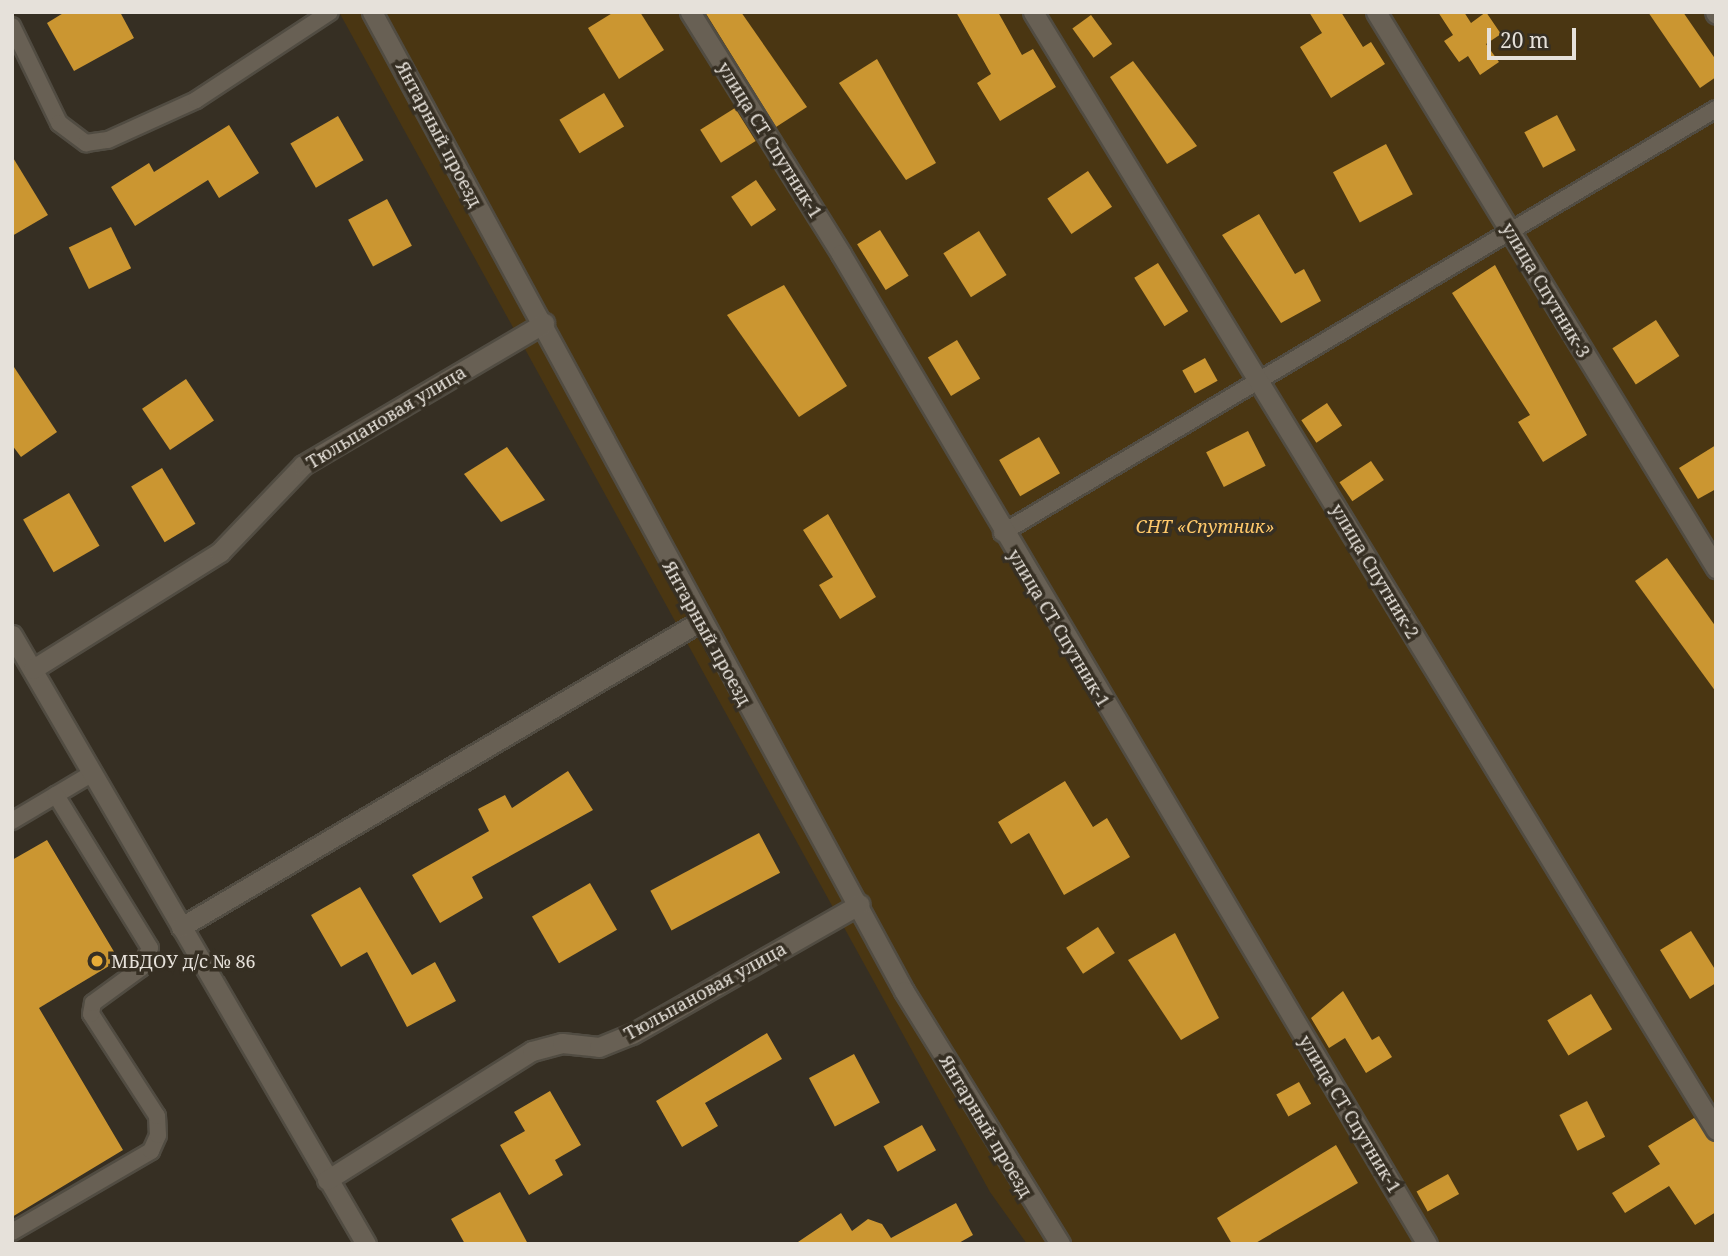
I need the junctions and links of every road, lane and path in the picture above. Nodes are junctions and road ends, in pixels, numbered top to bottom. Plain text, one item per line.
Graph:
1 (330, 12) edge
2 (372, 12) edge
3 (690, 12) edge
4 (1033, 12) edge
5 (1376, 12) edge
6 (12, 26) edge
7 (1716, 108) edge
8 (1509, 229) junction
9 (544, 323) junction
10 (1257, 379) junction
11 (1002, 533) junction
12 (1716, 569) edge
13 (699, 622) junction
14 (12, 635) edge
15 (33, 669) junction
16 (93, 773) junction
17 (56, 795) junction
18 (12, 821) edge
19 (860, 904) junction
20 (181, 927) junction
21 (1716, 1130) edge
22 (327, 1180) junction
23 (12, 1232) edge
24 (366, 1244) edge
25 (1060, 1244) edge
26 (1427, 1244) edge

1 - 6 lane
2 - 9 street, Янтарный проезд
3 - 11 street, улица СТ Спутник-1
4 - 10 street, улица Спутник-2
5 - 8 street, улица Спутник-3
7 - 8 lane
8 - 10 lane
8 - 12 street, улица Спутник-3
9 - 13 street, Янтарный проезд
9 - 15 street, Тюльпановая улица
10 - 11 lane
10 - 21 street, улица Спутник-2
11 - 26 street, улица СТ Спутник-1
13 - 19 street, Янтарный проезд
13 - 20 street
14 - 15 street
15 - 16 street
16 - 17 lane
16 - 20 street
17 - 18 lane
17 - 23 lane
19 - 22 street, Тюльпановая улица
19 - 25 street, Янтарный проезд
20 - 22 street
22 - 24 street

